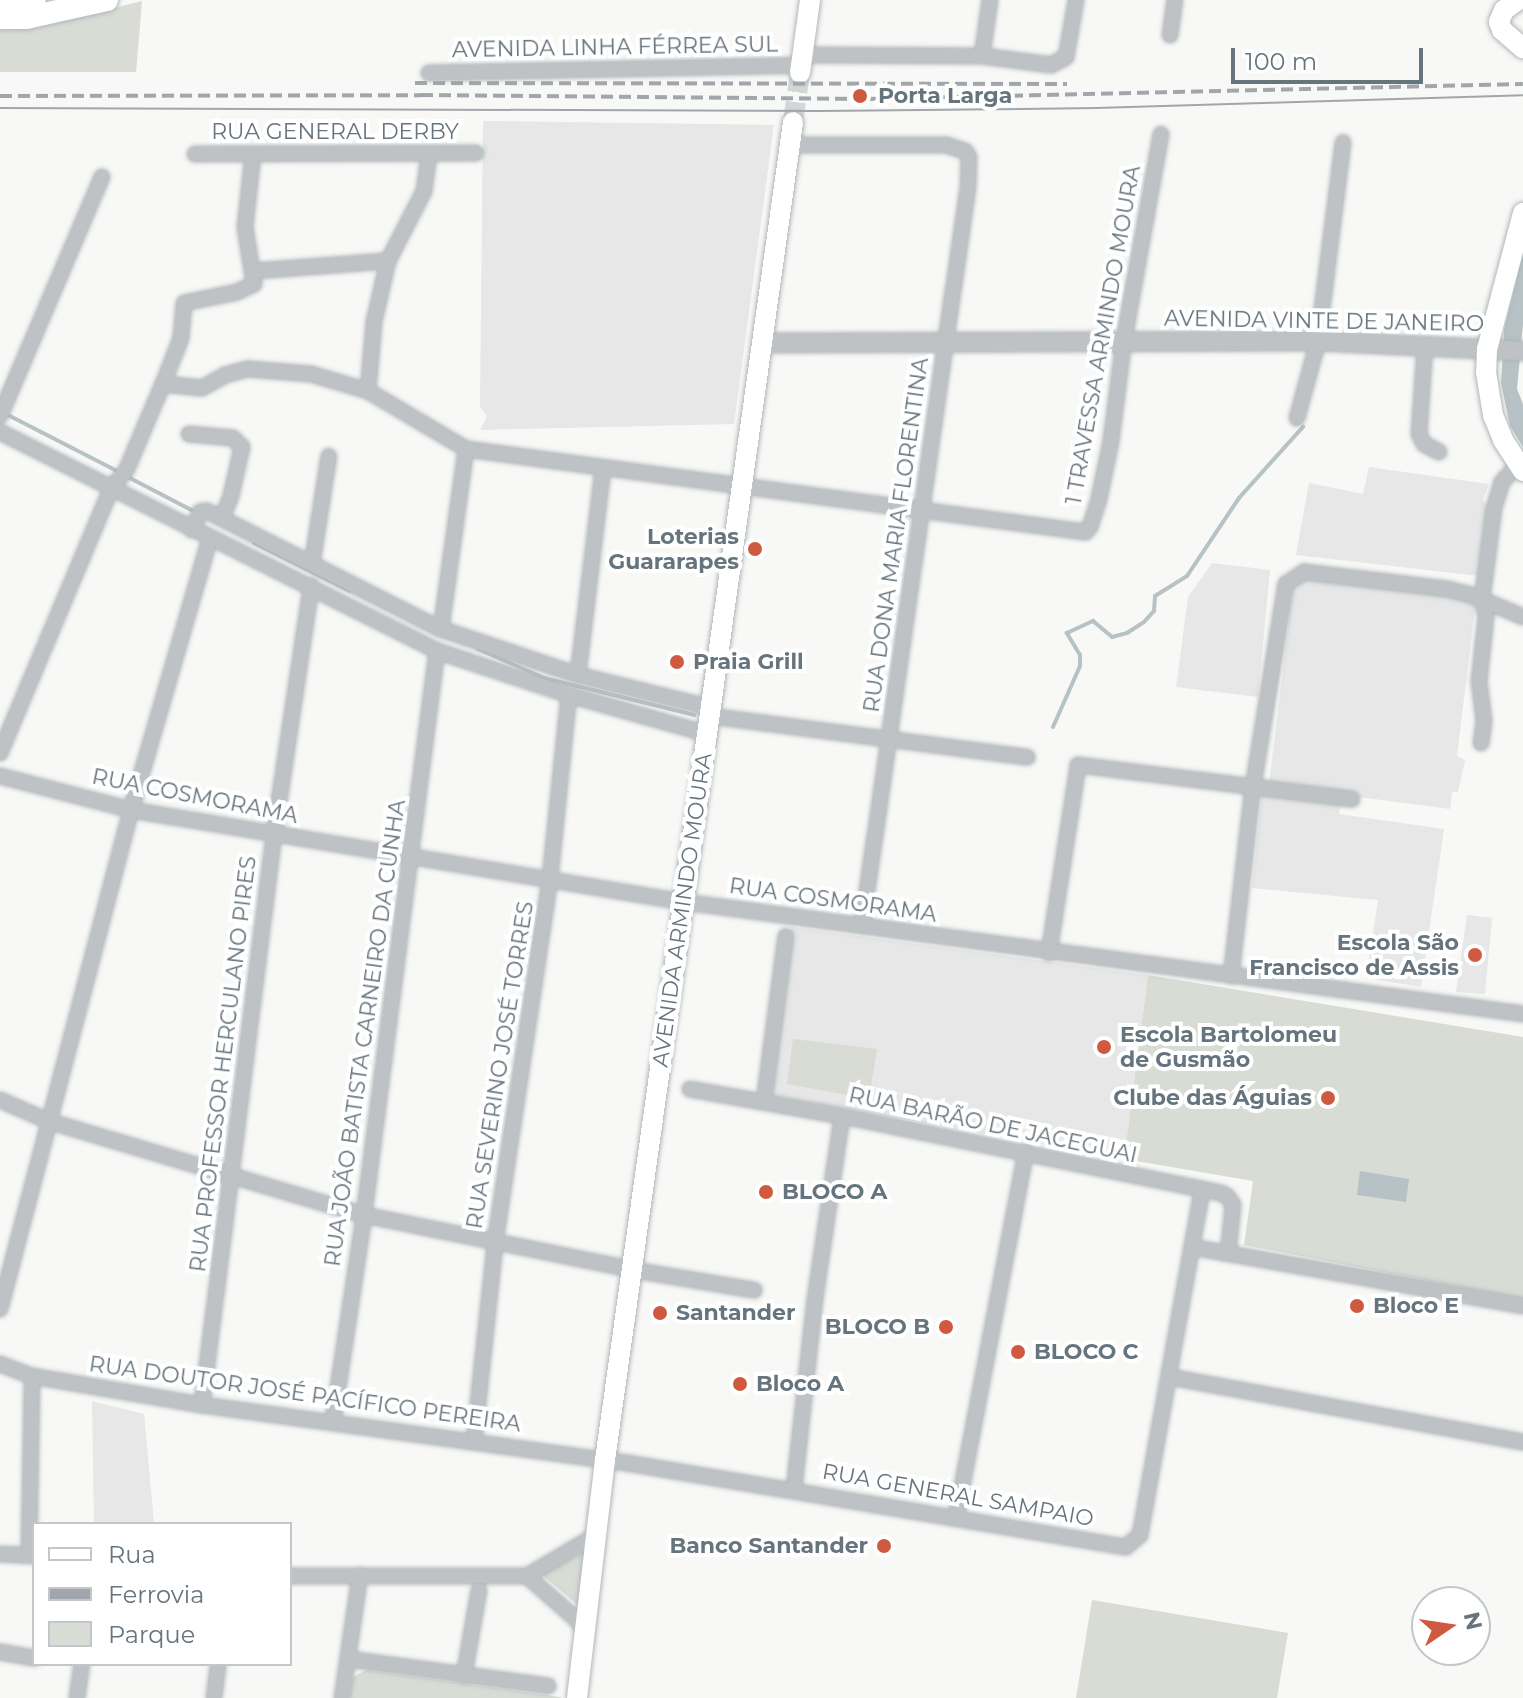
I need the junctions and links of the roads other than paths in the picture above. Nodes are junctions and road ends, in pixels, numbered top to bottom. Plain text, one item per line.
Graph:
1 (35, 0) edge
2 (107, 0) edge
3 (810, 0) edge
4 (990, 0) edge
5 (1076, 0) edge
6 (1175, 0) edge
7 (1518, 0) edge
8 (0, 4) edge
9 (0, 18) edge
10 (1170, 35) dead end
11 (1523, 48) edge
12 (982, 56) junction
13 (802, 64) junction
14 (429, 73) dead end
15 (793, 122) tunnel mouth
16 (1161, 134) dead end
17 (1343, 143) dead end
18 (790, 145) junction
19 (476, 153) dead end
20 (195, 154) dead end
21 (253, 155) junction
22 (429, 155) junction
23 (102, 177) dead end
24 (1523, 213) edge
25 (388, 261) junction
26 (254, 271) junction
27 (947, 340) junction
28 (1124, 340) junction
29 (1318, 341) junction
30 (763, 343) junction
31 (1425, 346) junction
32 (1489, 349) junction
33 (1523, 351) edge
34 (163, 384) junction
35 (368, 391) junction
36 (2, 408) edge
37 (1297, 418) dead end
38 (0, 432) edge
39 (189, 434) dead end
40 (466, 449) junction
41 (1439, 452) dead end
42 (329, 456) dead end
43 (603, 467) junction
44 (1520, 467) edge
45 (120, 479) junction
46 (743, 485) junction
47 (921, 511) junction
48 (222, 518) junction
49 (196, 521) junction
50 (210, 538) junction
51 (312, 564) junction
52 (311, 586) junction
53 (1482, 600) junction
54 (1523, 617) edge
55 (441, 629) junction
56 (437, 651) junction
57 (578, 675) junction
58 (569, 695) junction
59 (710, 719) junction
60 (887, 741) junction
61 (1481, 743) dead end
62 (0, 753) edge
63 (1027, 757) dead end
64 (0, 776) edge
65 (1253, 787) junction
66 (1352, 799) dead end
67 (131, 810) junction
68 (274, 835) junction
69 (412, 857) junction
70 (550, 878) junction
71 (684, 902) junction
72 (862, 926) junction
73 (786, 936) dead end
74 (1049, 953) junction
75 (1231, 976) junction
76 (1523, 1014) edge
77 (690, 1089) dead end
78 (0, 1100) edge
79 (764, 1102) junction
80 (842, 1116) junction
81 (48, 1121) junction
82 (1026, 1152) junction
83 (231, 1178) junction
84 (1202, 1190) junction
85 (364, 1215) junction
86 (495, 1243) junction
87 (1192, 1247) junction
88 (1228, 1254) junction
89 (634, 1270) junction
90 (754, 1290) dead end
91 (1523, 1306) edge
92 (0, 1309) edge
93 (0, 1364) edge
94 (32, 1376) junction
95 (1169, 1377) junction
96 (202, 1405) junction
97 (333, 1421) junction
98 (474, 1441) junction
99 (1523, 1442) edge
100 (605, 1460) junction
101 (794, 1489) junction
102 (956, 1518) junction
103 (596, 1535) junction
104 (0, 1554) edge
105 (32, 1556) edge
106 (360, 1575) junction
107 (292, 1576) edge
108 (527, 1576) junction
109 (479, 1590) dead end
110 (585, 1632) junction
111 (0, 1652) edge
112 (32, 1658) edge
113 (348, 1659) junction
114 (82, 1666) edge
115 (218, 1666) edge
116 (464, 1676) junction
117 (548, 1686) dead end
118 (77, 1698) edge
119 (214, 1698) edge
120 (342, 1698) edge
121 (577, 1698) edge

1 - 8 highway
2 - 9 highway
3 - 13 main road
4 - 12 street
5 - 12 street, AVENIDA LINHA FÉRREA SUL
6 - 10 street
7 - 11 main road
12 - 13 street, AVENIDA LINHA FÉRREA SUL
13 - 14 street, AVENIDA LINHA FÉRREA SUL
15 - 18 main road, AVENIDA ARMINDO MOURA
16 - 28 street, 1 TRAVESSA ARMINDO MOURA
17 - 29 street
18 - 27 street, RUA DONA MARIA FLORENTINA
18 - 30 main road, AVENIDA ARMINDO MOURA
19 - 22 street, RUA GENERAL DERBY
20 - 21 street, RUA GENERAL DERBY
21 - 22 street, RUA GENERAL DERBY
21 - 26 street
22 - 25 street
23 - 36 street
24 - 32 main road
25 - 26 street
25 - 35 street
26 - 34 street
27 - 28 street, AVENIDA VINTE DE JANEIRO
27 - 30 street, AVENIDA VINTE DE JANEIRO
27 - 47 street, RUA DONA MARIA FLORENTINA
28 - 29 street, AVENIDA VINTE DE JANEIRO
28 - 47 street, 1 TRAVESSA ARMINDO MOURA
29 - 31 street, AVENIDA VINTE DE JANEIRO
29 - 37 street
30 - 46 main road, AVENIDA ARMINDO MOURA
31 - 32 street, AVENIDA VINTE DE JANEIRO
31 - 41 street
32 - 33 street, AVENIDA VINTE DE JANEIRO
32 - 44 main road
34 - 35 street
34 - 45 street
35 - 40 street
38 - 45 street
39 - 48 street
40 - 43 street, 1 TRAVESSA ARMINDO MOURA
40 - 55 street
42 - 51 street
43 - 46 street, 1 TRAVESSA ARMINDO MOURA
43 - 57 street
44 - 53 street
45 - 49 street
45 - 62 street
46 - 47 street, 1 TRAVESSA ARMINDO MOURA
46 - 59 main road, AVENIDA ARMINDO MOURA
47 - 60 street, RUA DONA MARIA FLORENTINA
48 - 49 street
48 - 51 street
49 - 50 street
50 - 52 street
50 - 67 street
51 - 55 street
52 - 56 street
52 - 68 street, RUA PROFESSOR HERCULANO PIRES
53 - 54 street
53 - 61 street
53 - 65 street
55 - 57 street
56 - 58 street
56 - 69 street, RUA JOÃO BATISTA CARNEIRO DA CUNHA
57 - 59 street
58 - 59 street
58 - 70 street, RUA SEVERINO JOSÉ TORRES
59 - 60 street
59 - 71 main road, AVENIDA ARMINDO MOURA
60 - 63 street
60 - 72 street, RUA DONA MARIA FLORENTINA
64 - 67 street, RUA COSMORAMA
65 - 66 street
65 - 74 street
65 - 75 street
67 - 68 street, RUA COSMORAMA
67 - 81 street
68 - 69 street, RUA COSMORAMA
68 - 83 street, RUA PROFESSOR HERCULANO PIRES
69 - 70 street, RUA COSMORAMA
69 - 85 street, RUA JOÃO BATISTA CARNEIRO DA CUNHA
70 - 71 street, RUA COSMORAMA
70 - 86 street, RUA SEVERINO JOSÉ TORRES
71 - 72 street, RUA COSMORAMA
71 - 89 main road, AVENIDA ARMINDO MOURA
72 - 74 street, RUA COSMORAMA
73 - 79 street
74 - 75 street, RUA COSMORAMA
75 - 76 street, RUA COSMORAMA
77 - 79 street, RUA BARÃO DE JACEGUAI
78 - 81 street
79 - 80 street, RUA BARÃO DE JACEGUAI
80 - 82 street, RUA BARÃO DE JACEGUAI
80 - 101 street
81 - 83 street
81 - 92 street
82 - 84 street, RUA BARÃO DE JACEGUAI
82 - 102 street
83 - 85 street
83 - 96 street, RUA PROFESSOR HERCULANO PIRES
84 - 87 street, RUA GENERAL SAMPAIO
84 - 88 street, RUA BARÃO DE JACEGUAI
85 - 86 street
85 - 97 street, RUA JOÃO BATISTA CARNEIRO DA CUNHA
86 - 89 street
86 - 98 street, RUA SEVERINO JOSÉ TORRES
87 - 88 street
87 - 95 street, RUA GENERAL SAMPAIO
88 - 91 street
89 - 90 street
89 - 100 main road, AVENIDA ARMINDO MOURA
93 - 94 street, RUA DOUTOR JOSÉ PACÍFICO PEREIRA
94 - 96 street, RUA DOUTOR JOSÉ PACÍFICO PEREIRA
94 - 105 street
95 - 99 street
95 - 102 street, RUA GENERAL SAMPAIO
96 - 97 street, RUA DOUTOR JOSÉ PACÍFICO PEREIRA
97 - 98 street, RUA DOUTOR JOSÉ PACÍFICO PEREIRA
98 - 100 street, RUA DOUTOR JOSÉ PACÍFICO PEREIRA
100 - 101 street, RUA GENERAL SAMPAIO
100 - 103 main road, AVENIDA ARMINDO MOURA
101 - 102 street, RUA GENERAL SAMPAIO
103 - 108 street
103 - 110 main road, AVENIDA ARMINDO MOURA
104 - 105 street
106 - 107 street
106 - 108 street
106 - 113 street
108 - 110 street
109 - 116 street
110 - 121 main road, AVENIDA ARMINDO MOURA
111 - 112 street
113 - 116 street
113 - 120 street
114 - 118 street
115 - 119 street
116 - 117 street

